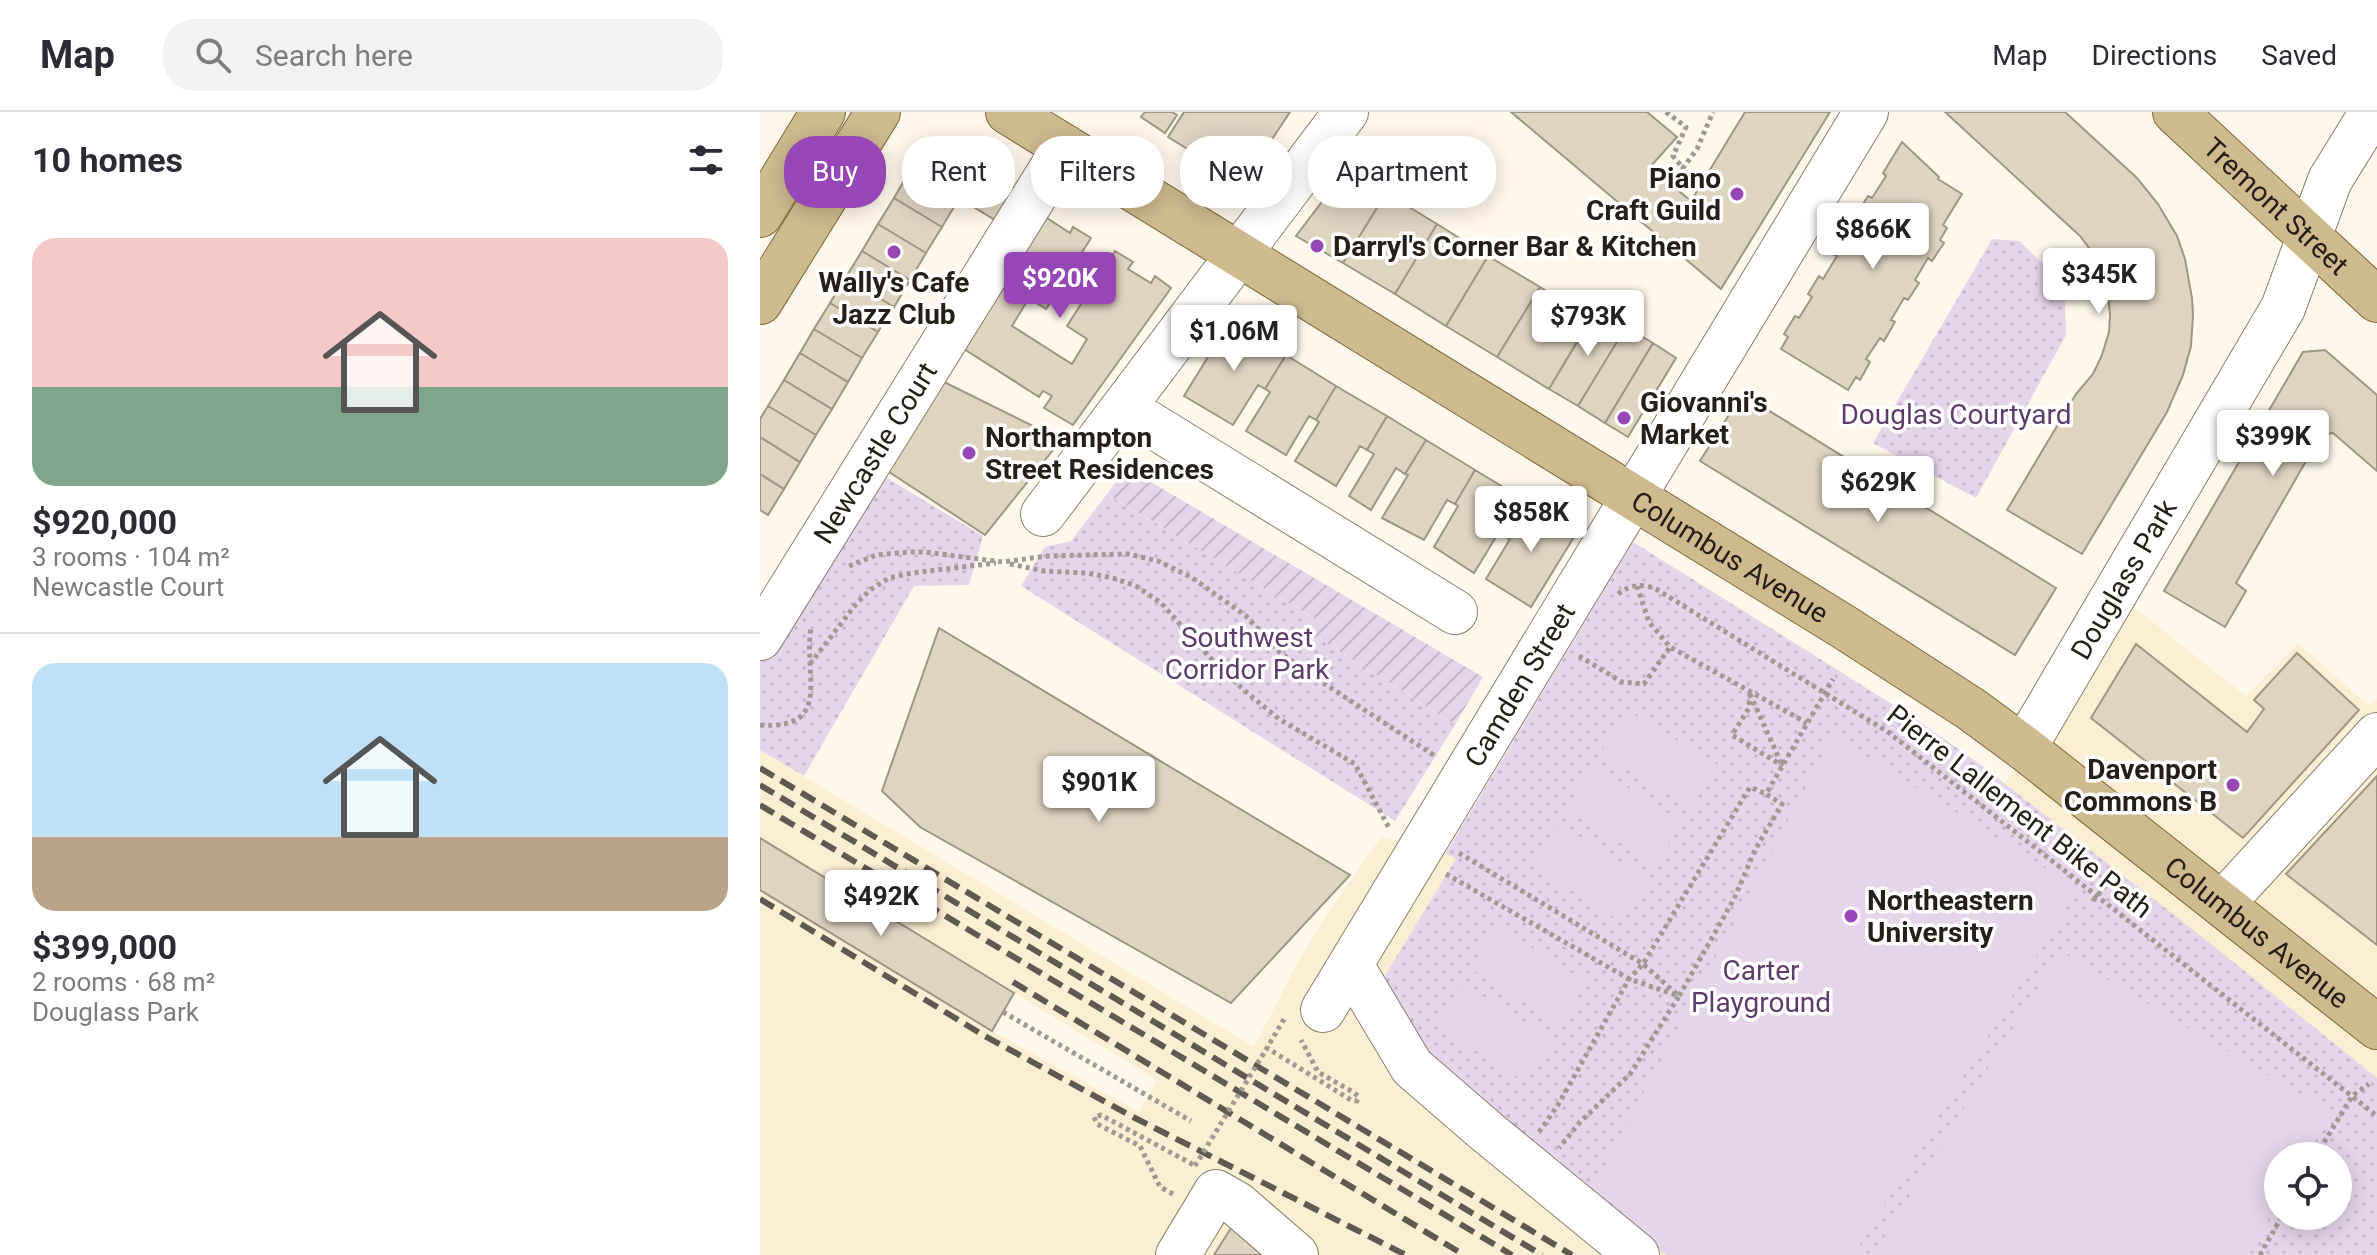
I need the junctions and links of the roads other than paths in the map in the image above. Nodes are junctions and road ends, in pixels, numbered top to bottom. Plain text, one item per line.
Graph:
1 (823, 112) edge
2 (878, 112) edge
3 (1008, 112) edge
4 (1346, 112) edge
5 (1866, 112) edge
6 (2175, 112) edge
7 (2372, 112) edge
8 (1047, 136) edge
9 (1031, 202) edge
10 (1164, 208) edge
11 (760, 215) edge
12 (2310, 240) junction
13 (1239, 254) junction
14 (2377, 300) edge
15 (760, 302) edge
16 (1124, 408) junction
17 (1633, 497) junction
18 (1043, 514) dead end
19 (1455, 612) dead end
20 (760, 638) edge
21 (2377, 735) edge
22 (2024, 748) junction
23 (2222, 904) junction
24 (1360, 980) junction
25 (1300, 1023) road end
26 (2377, 1027) edge
27 (1560, 1221) dead end
28 (1178, 1255) edge
29 (1296, 1255) edge
30 (1637, 1255) edge

1 - 11 main road
2 - 15 main road
3 - 8 main road, Columbus Avenue
4 - 13 street
5 - 17 street, Camden Street
6 - 12 main road, Tremont Street
7 - 12 street, Douglass Park
9 - 20 street, Newcastle Court
10 - 13 main road, Columbus Avenue
12 - 14 main road, Tremont Street
12 - 22 street, Douglass Park
13 - 16 street
13 - 17 main road, Columbus Avenue
16 - 18 street
16 - 19 street
17 - 22 main road, Columbus Avenue
17 - 24 street, Camden Street
21 - 23 street
22 - 23 main road, Columbus Avenue
23 - 26 main road, Columbus Avenue
24 - 25 street, Camden Street
24 - 27 street
24 - 30 street
28 - 29 street

